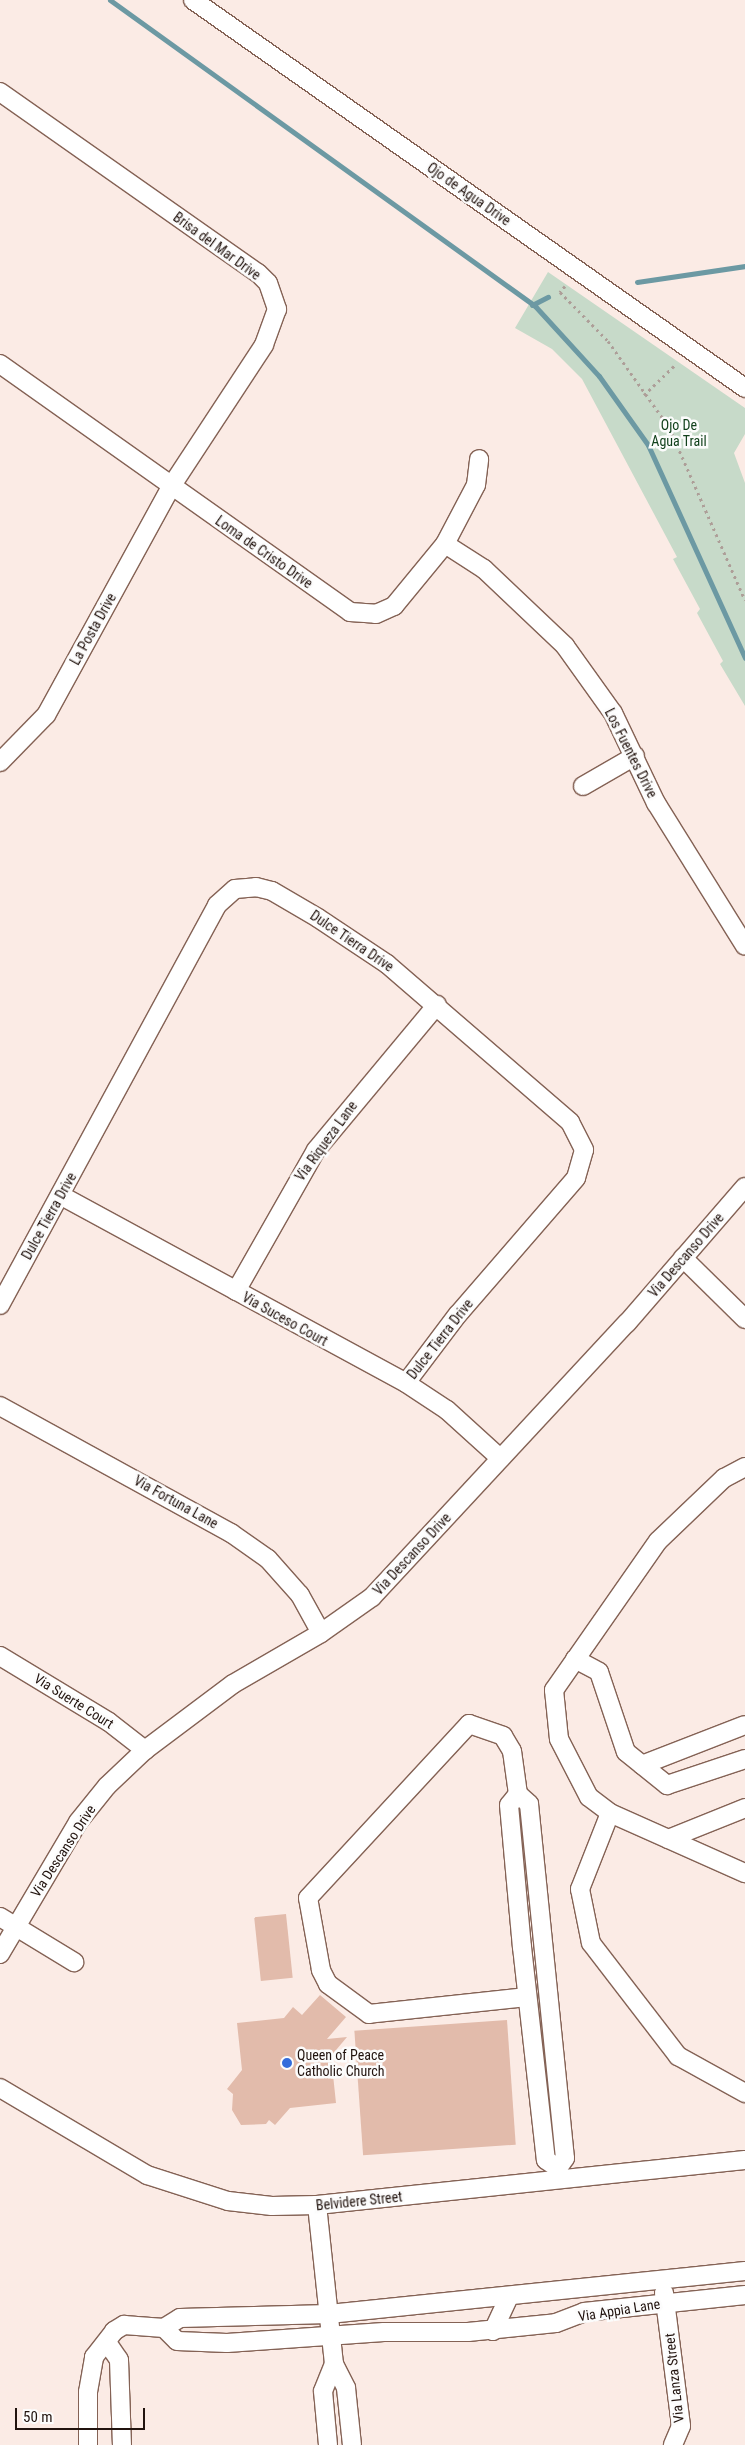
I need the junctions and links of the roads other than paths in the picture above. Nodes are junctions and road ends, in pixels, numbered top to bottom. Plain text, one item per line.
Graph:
1 (193, 0) edge
2 (0, 92) edge
3 (0, 364) edge
4 (745, 388) edge
5 (479, 459) dead end
6 (172, 485) junction
7 (445, 544) junction
8 (635, 756) junction
9 (0, 762) edge
10 (583, 786) dead end
11 (745, 946) edge
12 (437, 1005) junction
13 (745, 1187) edge
14 (60, 1195) junction
15 (683, 1258) junction
16 (236, 1291) junction
17 (0, 1305) edge
18 (745, 1319) edge
19 (406, 1383) junction
20 (0, 1406) edge
21 (500, 1458) junction
22 (745, 1468) edge
23 (321, 1633) junction
24 (0, 1656) edge
25 (575, 1659) junction
26 (745, 1725) edge
27 (146, 1750) junction
28 (745, 1759) edge
29 (642, 1765) junction
30 (518, 1794) junction
31 (745, 1808) edge
32 (610, 1813) junction
33 (668, 1839) junction
34 (536, 1868) junction
35 (515, 1873) junction
36 (745, 1873) edge
37 (0, 1917) edge
38 (16, 1926) junction
39 (544, 1944) junction
40 (522, 1947) junction
41 (0, 1954) edge
42 (74, 1962) dead end
43 (527, 1997) junction
44 (0, 2088) edge
45 (745, 2093) edge
46 (745, 2160) edge
47 (559, 2174) junction
48 (317, 2205) junction
49 (745, 2271) edge
50 (662, 2280) junction
51 (745, 2295) edge
52 (509, 2297) junction
53 (666, 2303) junction
54 (329, 2314) junction
55 (164, 2328) junction
56 (494, 2331) junction
57 (331, 2337) junction
58 (108, 2344) junction
59 (334, 2364) junction
60 (88, 2445) edge
61 (122, 2445) edge
62 (328, 2445) edge
63 (352, 2445) edge
64 (673, 2445) edge

1 - 4 street, Ojo de Agua Drive
2 - 6 street, Brisa del Mar Drive
3 - 6 street, Loma de Cristo Drive
5 - 7 street, Loma de Cristo Drive
6 - 7 street, Loma de Cristo Drive
6 - 9 street, La Posta Drive
7 - 8 street, Los Fuentes Drive
8 - 10 street
8 - 11 street, Los Fuentes Drive
12 - 14 street, Dulce Tierra Drive
12 - 16 street, Via Riqueza Lane
12 - 19 street, Dulce Tierra Drive
13 - 15 street, Via Descanso Drive
14 - 16 street, Via Suceso Court
14 - 17 street, Dulce Tierra Drive
15 - 18 street
15 - 21 street, Via Descanso Drive
16 - 19 street, Via Suceso Court
19 - 21 street, Via Suceso Court
20 - 23 street, Via Fortuna Lane
21 - 23 street, Via Descanso Drive
22 - 25 street
23 - 27 street, Via Descanso Drive
24 - 27 street, Via Suerte Court
25 - 29 street
25 - 32 street
26 - 29 street
27 - 38 street, Via Descanso Drive
28 - 29 street
30 - 34 street
30 - 35 street
30 - 43 street
31 - 33 street
32 - 33 street
32 - 45 street
33 - 36 street
34 - 35 street
34 - 39 street
35 - 40 street
37 - 38 street
38 - 41 street, Via Descanso Drive
38 - 42 street
39 - 40 street
39 - 47 street
40 - 43 street
43 - 47 street
44 - 48 street, Belvidere Street
46 - 47 street, Belvidere Street
47 - 48 street, Belvidere Street
48 - 54 street
49 - 50 street, Via Appia Lane
50 - 52 street, Via Appia Lane
50 - 53 street, Via Lanza Street
51 - 53 street, Via Appia Lane
52 - 54 street, Via Appia Lane
52 - 56 street
53 - 56 street, Via Appia Lane
53 - 64 street, Via Lanza Street
54 - 55 street, Via Appia Lane
54 - 57 street
55 - 57 street, Via Appia Lane
55 - 58 street, Via Appia Lane
56 - 57 street, Via Appia Lane
57 - 59 street
58 - 60 street, Via Appia Lane
58 - 61 street
59 - 62 street
59 - 63 street

